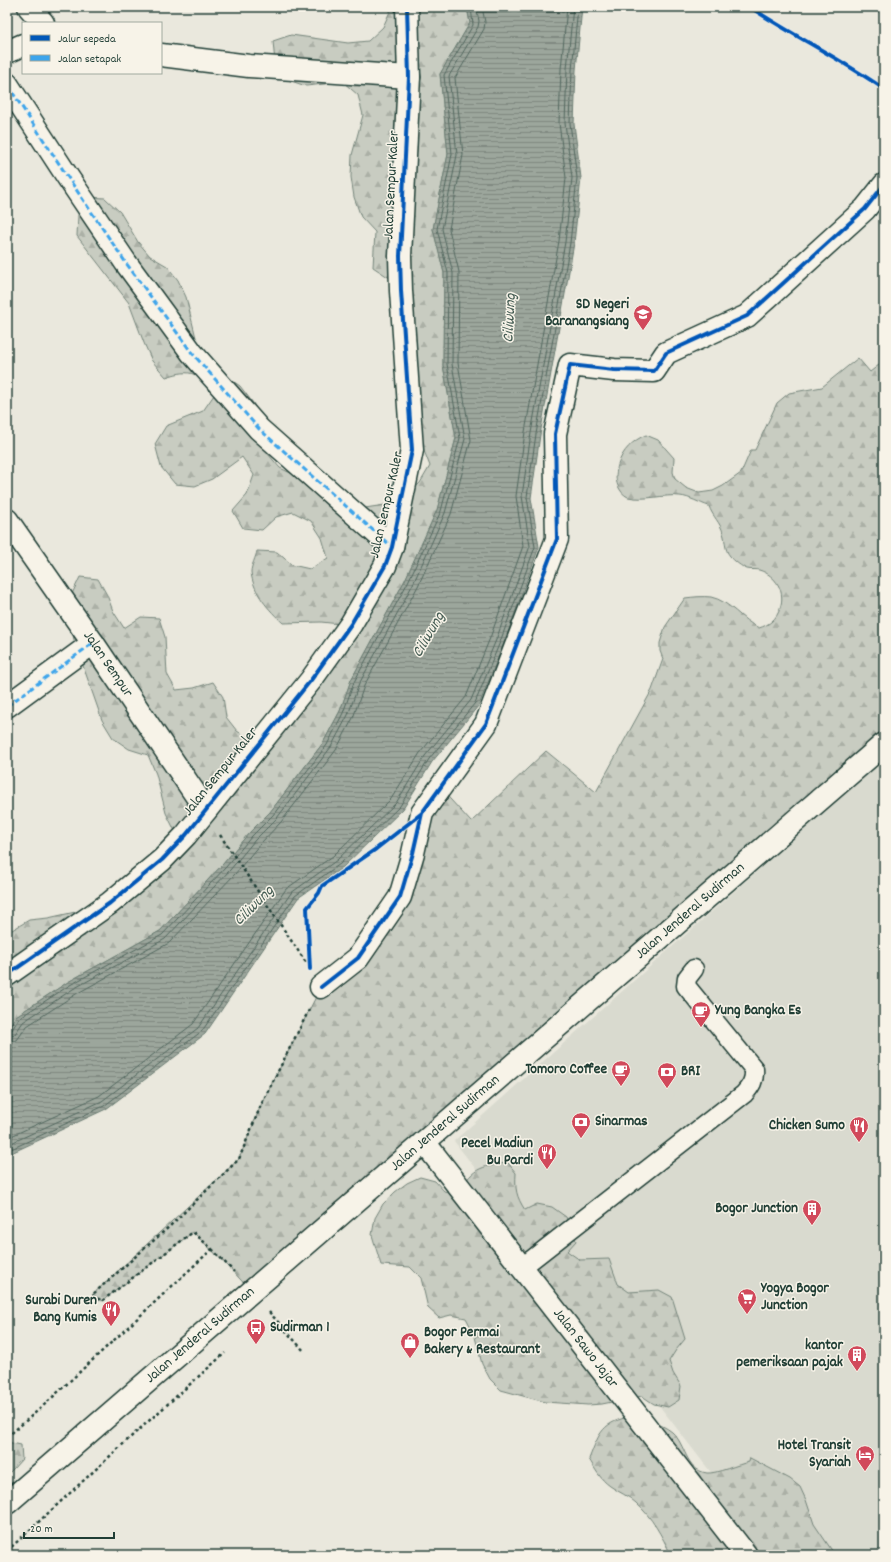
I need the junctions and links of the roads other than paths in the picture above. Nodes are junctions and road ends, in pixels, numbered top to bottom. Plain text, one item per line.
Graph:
1 (30, 7) edge
2 (407, 7) edge
3 (42, 22) edge
4 (22, 45) edge
5 (7, 52) edge
6 (162, 55) edge
7 (409, 77) junction
8 (7, 84) edge
9 (884, 185) edge
10 (7, 520) edge
11 (392, 546) junction
12 (93, 643) junction
13 (7, 706) edge
14 (884, 744) edge
15 (206, 810) junction
16 (694, 969) dead end
17 (7, 975) edge
18 (316, 978) road end
19 (424, 1142) junction
20 (521, 1268) junction
21 (7, 1503) edge
22 (746, 1555) edge

1 - 3 street
2 - 7 street, Jalan Sempur Kaler
4 - 5 street
6 - 7 street
7 - 11 street, Jalan Sempur Kaler
8 - 11 street
9 - 18 street
10 - 12 street, Jalan Sempur
11 - 15 street, Jalan Sempur Kaler
12 - 13 street
12 - 15 street, Jalan Sempur
14 - 19 street, Jalan Jenderal Sudirman
15 - 17 street, Jalan Sempur Kaler
16 - 20 lane
19 - 20 street, Jalan Sawo Jajar
19 - 21 street, Jalan Jenderal Sudirman
20 - 22 street, Jalan Sawo Jajar

